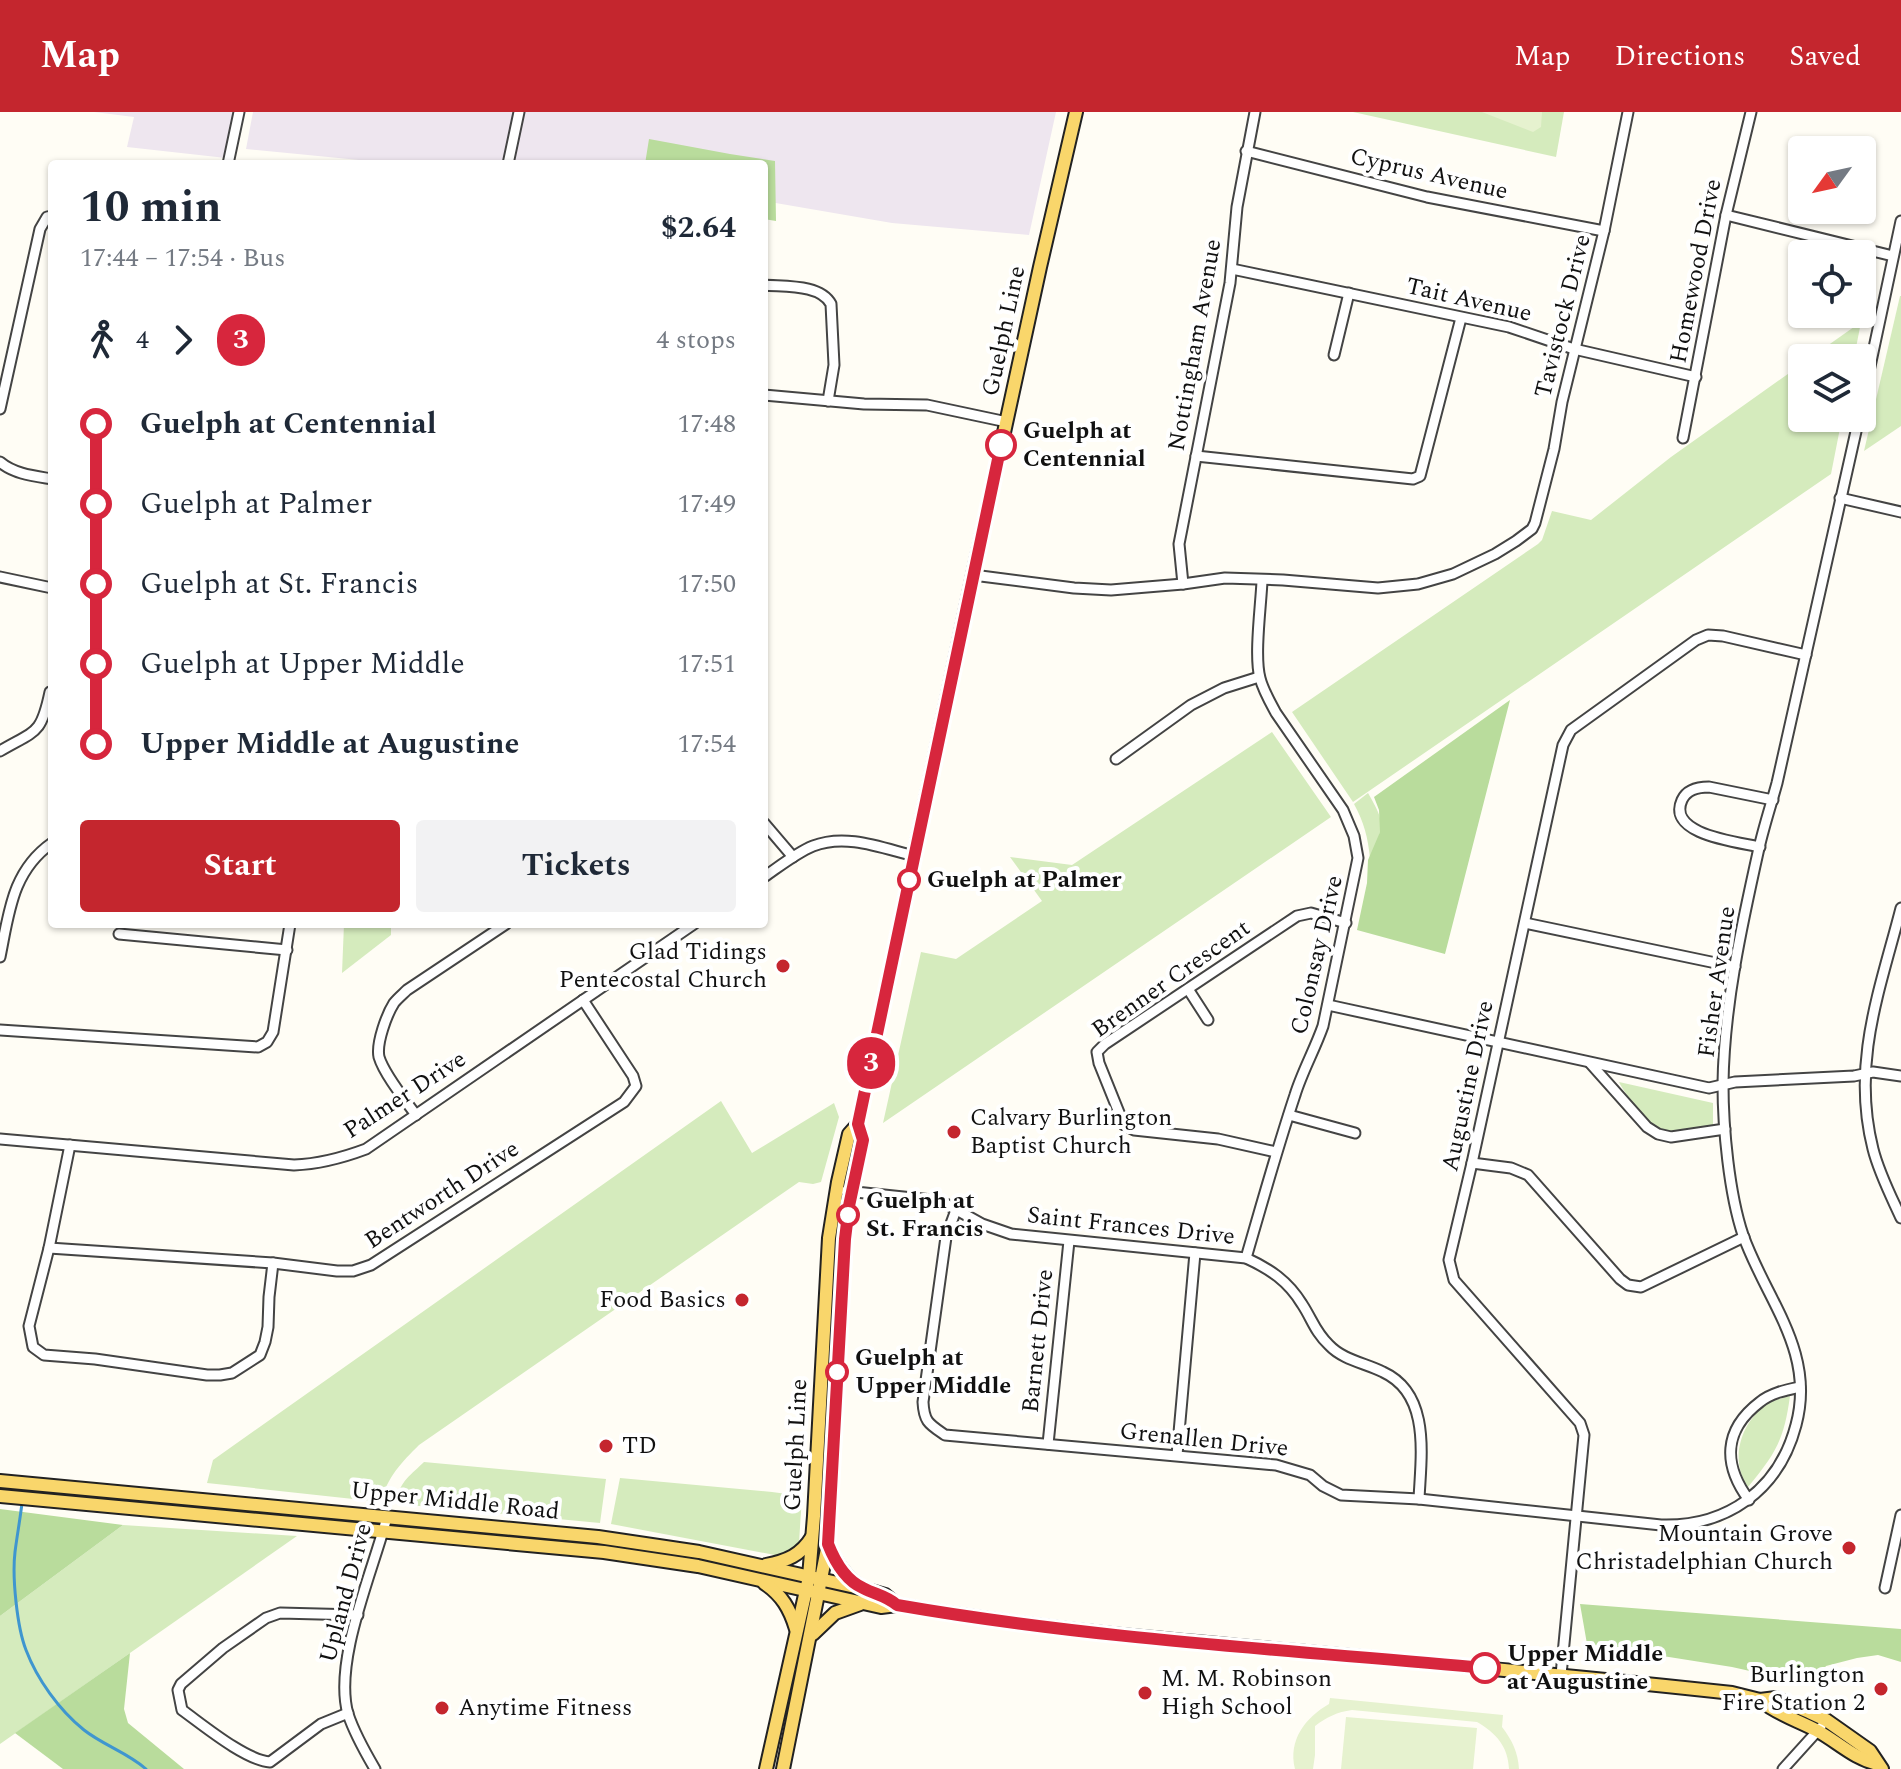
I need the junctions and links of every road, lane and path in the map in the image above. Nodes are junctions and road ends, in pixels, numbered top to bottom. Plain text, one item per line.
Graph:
1 (239, 112) edge
2 (519, 112) edge
3 (1076, 112) edge
4 (1255, 112) edge
5 (1628, 112) edge
6 (1751, 112) edge
7 (1246, 151) junction
8 (229, 160) edge
9 (509, 160) edge
10 (1726, 215) junction
11 (48, 217) edge
12 (1901, 221) edge
13 (1604, 231) junction
14 (1893, 256) junction
15 (1232, 269) junction
16 (768, 285) edge
17 (1349, 293) junction
18 (1461, 318) junction
19 (1875, 344) edge
20 (1574, 349) junction
21 (1334, 355) dead end
22 (1696, 377) junction
23 (768, 395) edge
24 (828, 401) junction
25 (0, 409) edge
26 (1007, 422) junction
27 (1856, 432) edge
28 (1683, 438) dead end
29 (1196, 456) junction
30 (0, 462) edge
31 (48, 478) edge
32 (1840, 498) junction
33 (1901, 512) edge
34 (973, 575) junction
35 (0, 577) edge
36 (1262, 581) junction
37 (1183, 584) junction
38 (48, 587) edge
39 (1806, 655) junction
40 (1259, 677) junction
41 (48, 702) edge
42 (0, 751) edge
43 (1116, 759) dead end
44 (1773, 800) junction
45 (768, 828) edge
46 (48, 846) edge
47 (1760, 847) junction
48 (914, 856) junction
49 (793, 857) junction
50 (768, 874) edge
51 (1900, 913) edge
52 (1346, 923) junction
53 (1525, 923) junction
54 (290, 928) edge
55 (500, 928) edge
56 (688, 928) edge
57 (119, 934) dead end
58 (1890, 948) junction
59 (287, 950) junction
60 (1901, 950) edge
61 (0, 957) edge
62 (1735, 967) junction
63 (1188, 989) junction
64 (583, 1000) junction
65 (1328, 1005) junction
66 (1208, 1020) dead end
67 (0, 1030) edge
68 (1498, 1043) junction
69 (1590, 1063) junction
70 (1864, 1073) junction
71 (1901, 1076) edge
72 (1723, 1085) junction
73 (416, 1115) junction
74 (1289, 1115) junction
75 (858, 1124) junction
76 (1725, 1129) junction
77 (1355, 1133) dead end
78 (0, 1139) edge
79 (70, 1145) junction
80 (1276, 1152) junction
81 (1472, 1163) junction
82 (836, 1189) junction
83 (852, 1192) junction
84 (956, 1210) junction
85 (1901, 1218) edge
86 (1744, 1237) junction
87 (1069, 1241) junction
88 (49, 1248) junction
89 (1195, 1253) junction
90 (1246, 1258) junction
91 (273, 1263) junction
92 (823, 1348) junction
93 (837, 1373) junction
94 (1800, 1387) junction
95 (1048, 1444) junction
96 (1177, 1455) junction
97 (0, 1481) edge
98 (0, 1496) edge
99 (1419, 1499) junction
100 (1749, 1500) junction
101 (1577, 1515) junction
102 (1901, 1515) edge
103 (387, 1517) junction
104 (383, 1531) junction
105 (812, 1537) junction
106 (828, 1544) junction
107 (759, 1573) junction
108 (814, 1585) junction
109 (1885, 1588) dead end
110 (864, 1589) junction
111 (865, 1604) junction
112 (897, 1605) junction
113 (358, 1615) junction
114 (796, 1631) junction
115 (811, 1636) junction
116 (1561, 1675) junction
117 (348, 1713) junction
118 (1822, 1726) junction
119 (1880, 1767) edge
120 (375, 1769) edge
121 (766, 1769) edge
122 (783, 1769) edge
123 (1783, 1769) edge

1 - 8 street
2 - 9 street
3 - 26 main road, Guelph Line
4 - 7 street, Nottingham Avenue
5 - 13 street, Tavistock Drive
6 - 10 street, Homewood Drive
7 - 13 street, Cyprus Avenue
7 - 15 street, Nottingham Avenue
10 - 14 street
10 - 22 street, Homewood Drive
11 - 25 street
12 - 14 street
13 - 20 street, Tavistock Drive
14 - 19 street
15 - 17 street, Tait Avenue
15 - 29 street, Nottingham Avenue
16 - 24 street
17 - 18 street, Tait Avenue
17 - 21 street
18 - 20 street, Tait Avenue
18 - 29 street
20 - 22 street, Tait Avenue
20 - 36 street, Tavistock Drive
22 - 28 street, Homewood Drive
23 - 24 street
24 - 26 street
26 - 34 main road, Guelph Line
27 - 32 street, Fisher Avenue
29 - 37 street, Nottingham Avenue
30 - 31 street
32 - 33 street
32 - 39 street, Fisher Avenue
34 - 37 street
34 - 48 main road, Guelph Line
35 - 38 street
36 - 37 street
36 - 40 street, Colonsay Drive
39 - 44 street, Fisher Avenue
39 - 53 street, Augustine Drive
40 - 43 street
40 - 52 street, Colonsay Drive
41 - 42 street
44 - 47 street, Fisher Avenue
44 - 47 street
45 - 49 street
46 - 61 street
47 - 62 street, Fisher Avenue
48 - 49 street
48 - 75 main road, Guelph Line
49 - 50 street
51 - 58 street
52 - 63 street, Brenner Crescent
52 - 65 street, Colonsay Drive
53 - 62 street
53 - 68 street, Augustine Drive
54 - 59 street
55 - 73 street
56 - 64 street, Palmer Drive
57 - 59 street
58 - 60 street
58 - 70 street
59 - 67 street
62 - 72 street, Fisher Avenue
63 - 66 street
63 - 80 street, Brenner Crescent
64 - 73 street, Palmer Drive
64 - 91 street, Bentworth Drive
65 - 68 street
65 - 74 street, Colonsay Drive
68 - 69 street
68 - 81 street, Augustine Drive
69 - 72 street
69 - 76 street
70 - 71 street
70 - 72 street
70 - 85 street
72 - 76 street, Fisher Avenue
73 - 79 street, Palmer Drive
74 - 77 street
74 - 80 street, Colonsay Drive
75 - 82 main road, Guelph Line
75 - 83 main road, Guelph Line
76 - 86 street, Fisher Avenue
78 - 79 street, Palmer Drive
79 - 88 street
80 - 90 street, Colonsay Drive
81 - 86 street
81 - 101 street, Augustine Drive
82 - 83 street, Saint Frances Drive
82 - 92 main road, Guelph Line
83 - 84 street, Saint Frances Drive
83 - 93 main road, Guelph Line
84 - 87 street, Saint Frances Drive
84 - 95 street, Grenallen Drive
86 - 94 street, Fisher Avenue
87 - 89 street, Saint Frances Drive
87 - 95 street, Barnett Drive
88 - 91 street, Bentworth Drive
88 - 91 street
89 - 90 street, Saint Frances Drive
89 - 96 street
90 - 99 street, Saint Frances Drive
92 - 93 main road
92 - 105 main road, Guelph Line
93 - 106 main road, Guelph Line
94 - 100 street, Fisher Avenue
94 - 100 street
95 - 96 street, Grenallen Drive
96 - 99 street, Grenallen Drive
97 - 103 main road, Upper Middle Road
98 - 104 main road, Upper Middle Road
99 - 101 street, Grenallen Drive
100 - 101 street, Fisher Avenue
101 - 116 street, Augustine Drive
102 - 109 street
103 - 104 street, Upland Drive
103 - 107 main road, Upper Middle Road
104 - 107 main road, Upper Middle Road
104 - 113 street, Upland Drive
105 - 107 main road
105 - 108 main road, Guelph Line
106 - 108 main road, Guelph Line
106 - 110 main road
107 - 108 main road, Upper Middle Road
107 - 114 main road
108 - 110 main road, Upper Middle Road
108 - 111 main road, Upper Middle Road
108 - 114 main road, Guelph Line
108 - 115 main road, Guelph Line
110 - 112 main road, Upper Middle Road
111 - 112 main road, Upper Middle Road
111 - 115 main road
112 - 116 main road, Upper Middle Road
113 - 117 street, Upland Drive
113 - 117 street
114 - 121 main road, Guelph Line
115 - 122 main road, Guelph Line
116 - 118 main road, Upper Middle Road
117 - 120 street, Upland Drive
118 - 119 main road, Upper Middle Road
118 - 123 street

